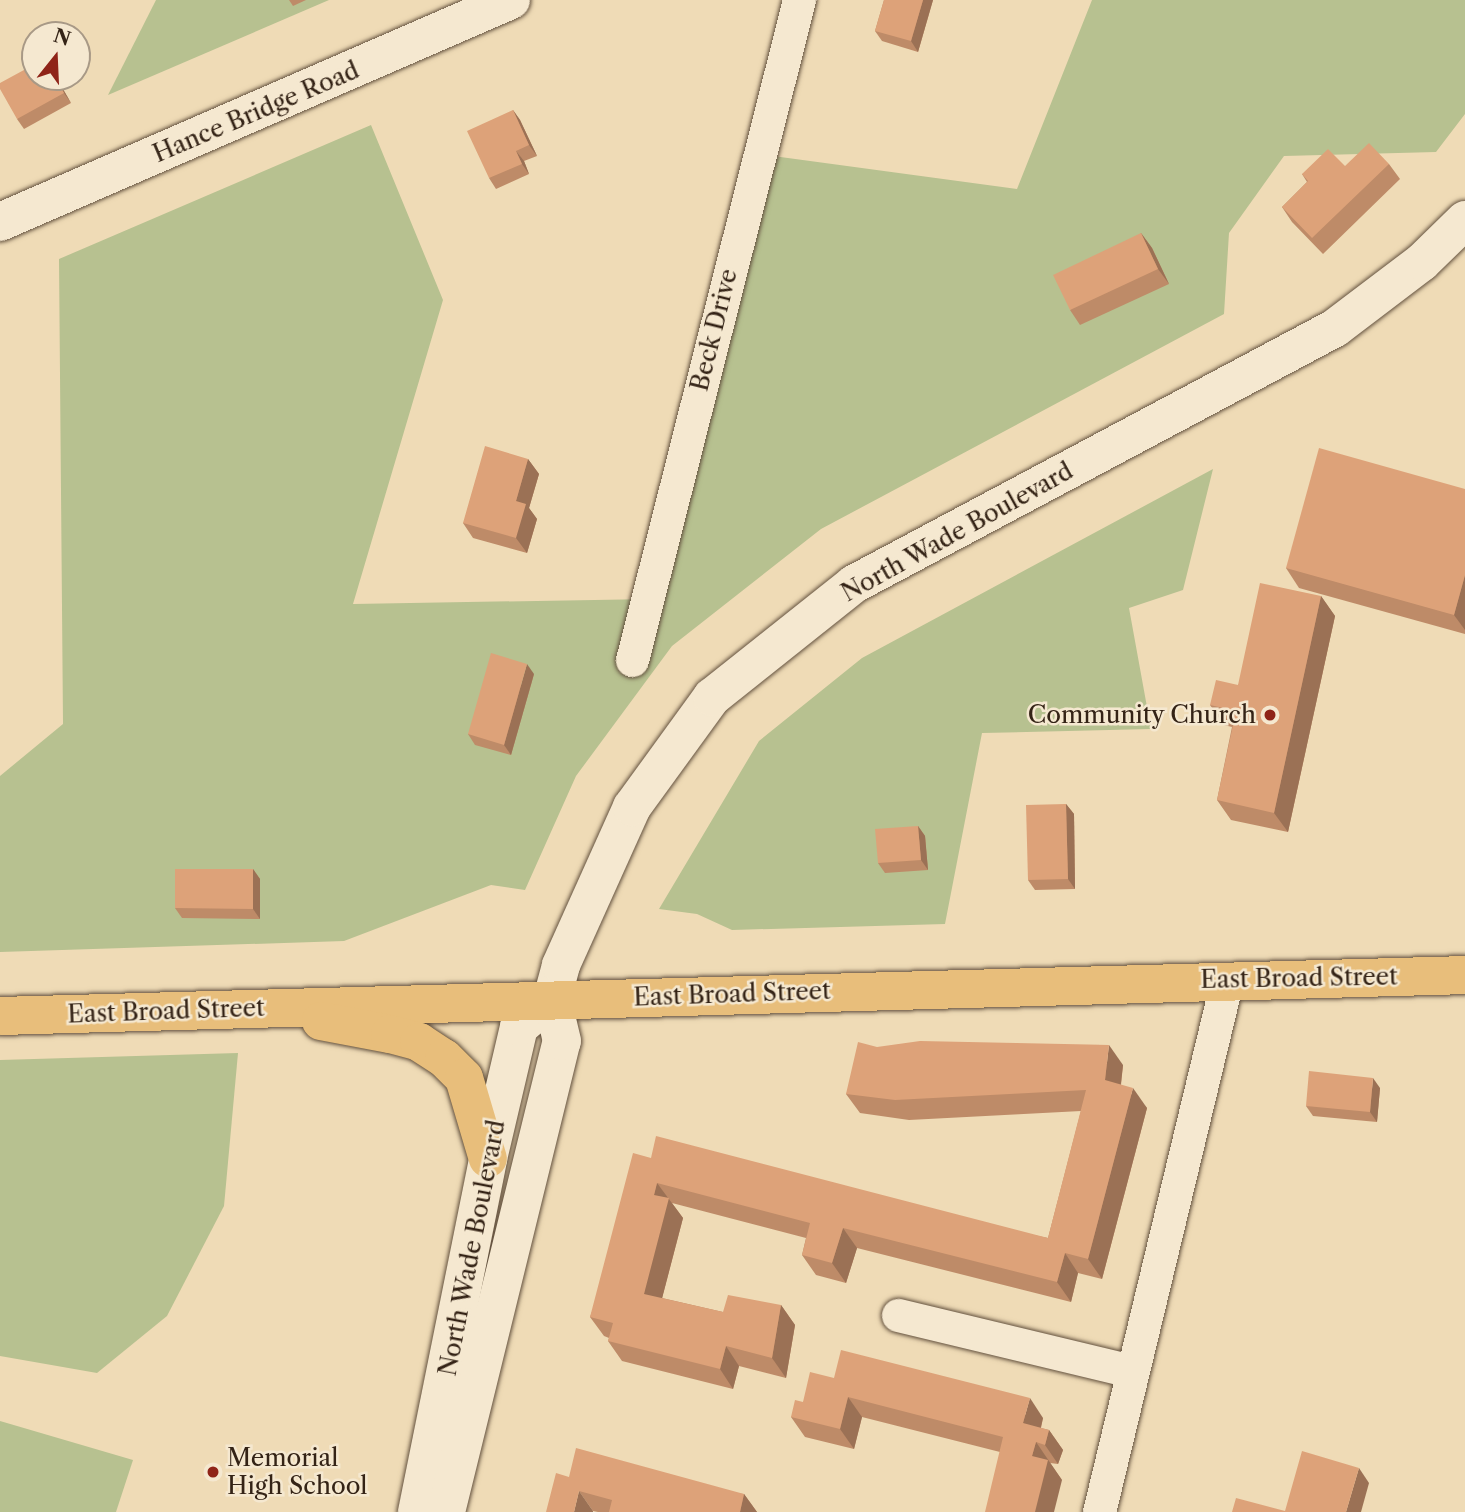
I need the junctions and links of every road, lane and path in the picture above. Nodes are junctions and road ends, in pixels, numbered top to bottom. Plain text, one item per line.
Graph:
1 (511, 0) edge
2 (799, 0) edge
3 (1465, 220) edge
4 (0, 222) edge
5 (632, 660) dead end
6 (1465, 975) edge
7 (1227, 980) junction
8 (552, 999) junction
9 (268, 1007) junction
10 (0, 1016) edge
11 (488, 1159) junction
12 (898, 1315) dead end
13 (1132, 1371) junction
14 (417, 1512) edge
15 (446, 1512) edge
16 (1099, 1512) edge

1 - 4 main road, Hance Bridge Road
2 - 5 street, Beck Drive
3 - 8 main road, North Wade Boulevard
6 - 7 main road, East Broad Street
7 - 8 main road, East Broad Street
7 - 13 street
8 - 9 main road, East Broad Street
8 - 11 main road, North Wade Boulevard
8 - 15 main road, North Wade Boulevard
9 - 10 main road, East Broad Street
9 - 11 main road
11 - 14 main road, North Wade Boulevard
12 - 13 street
13 - 16 street

